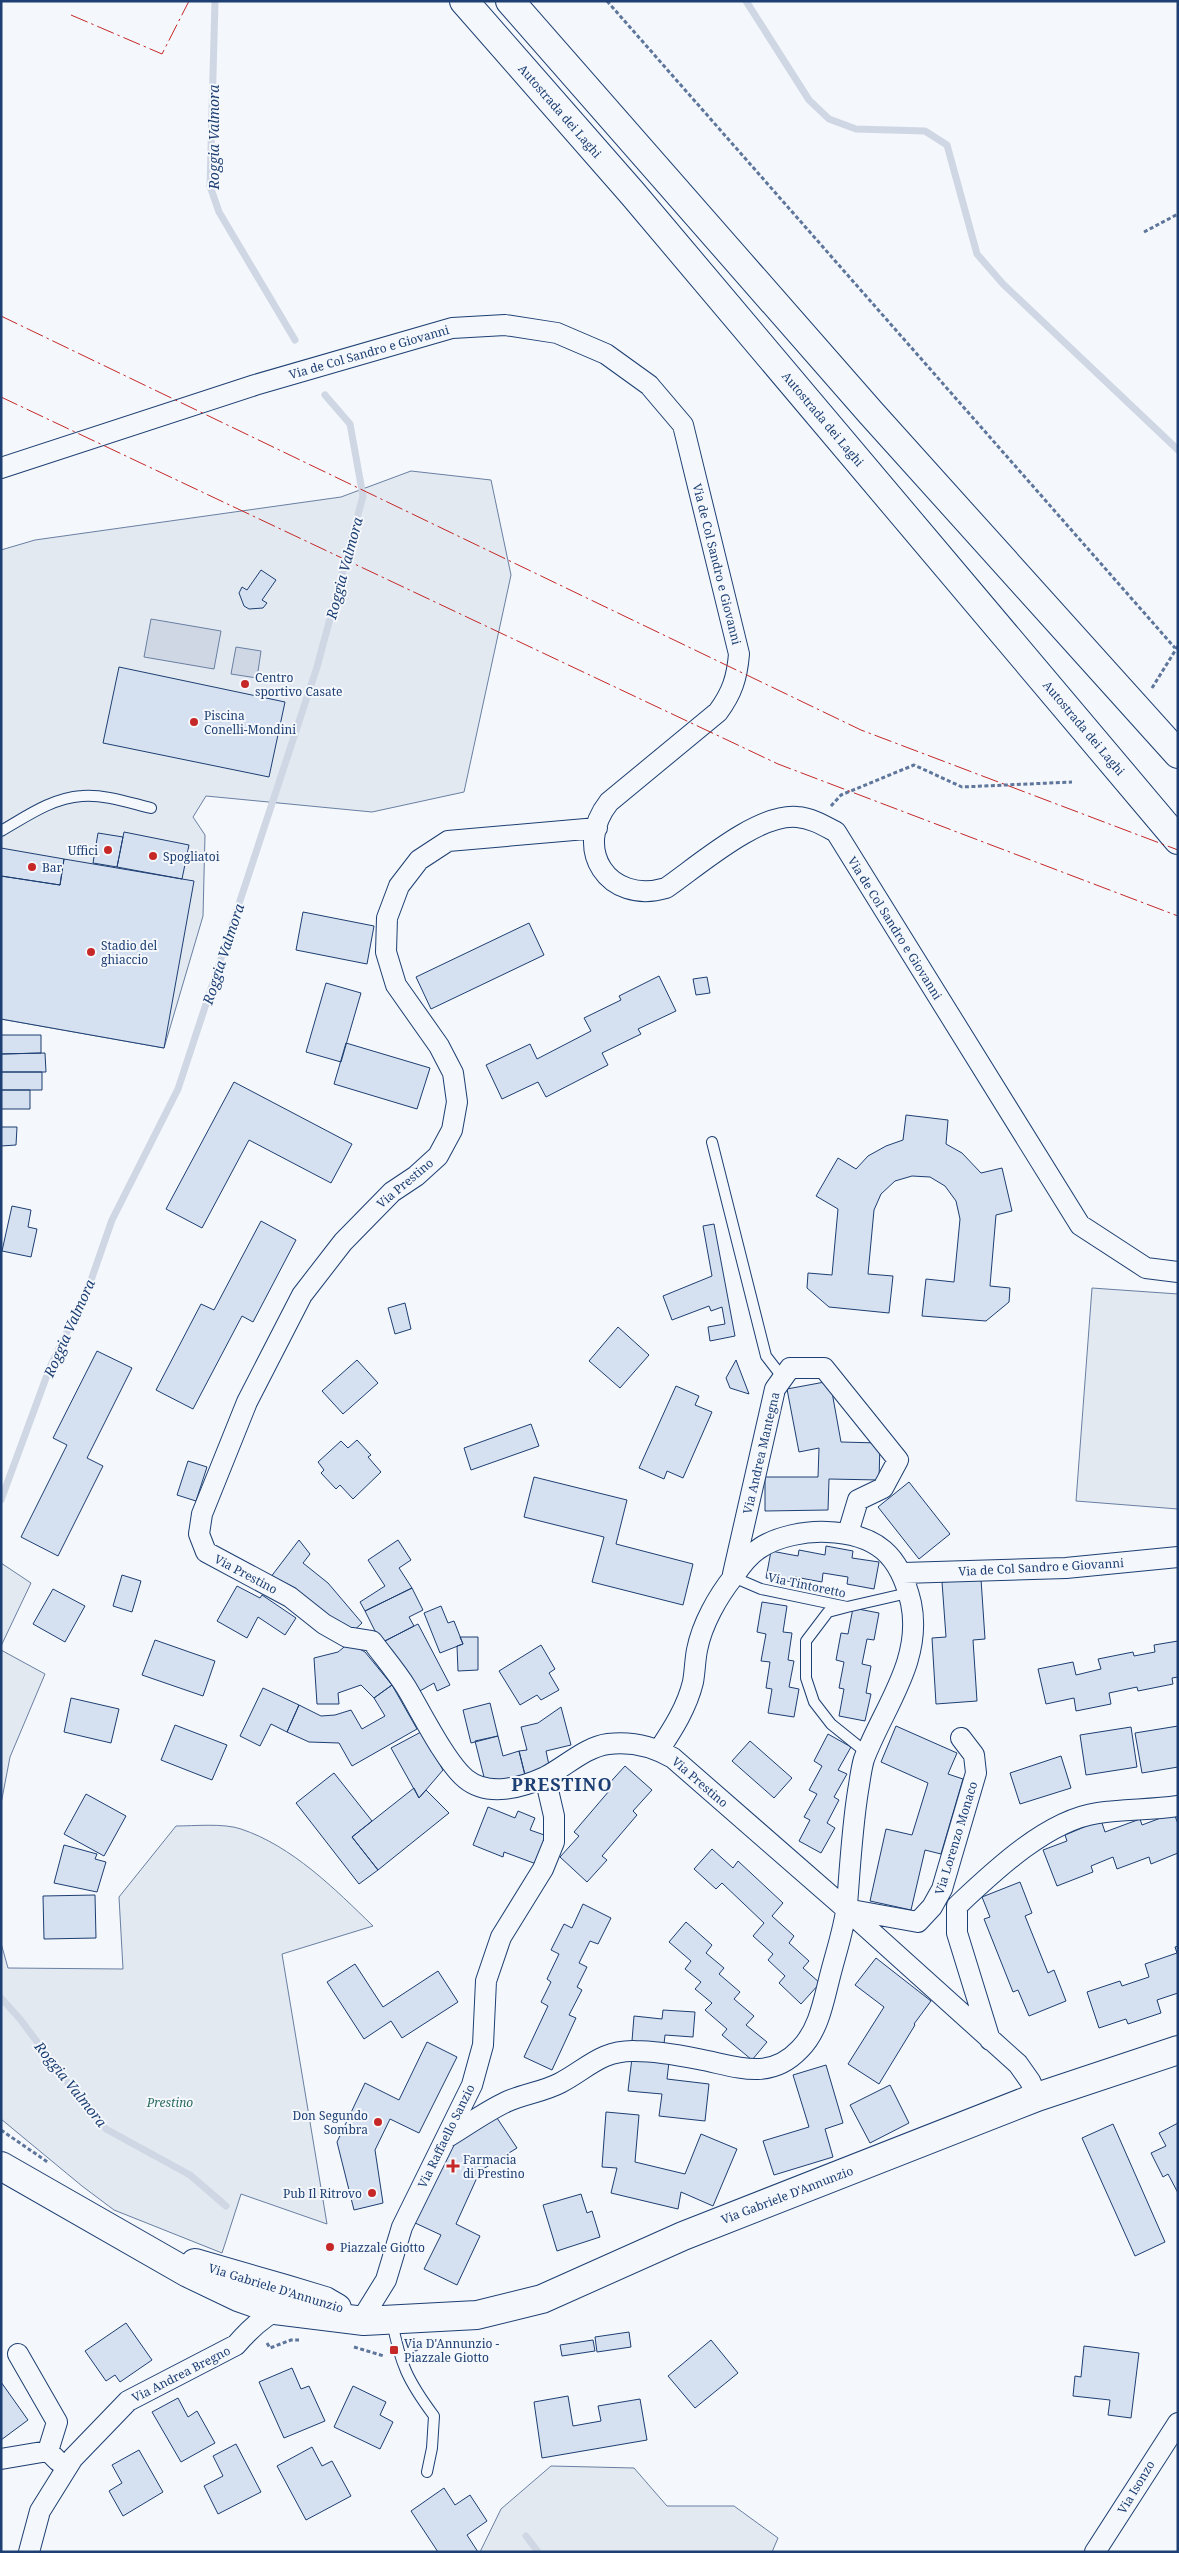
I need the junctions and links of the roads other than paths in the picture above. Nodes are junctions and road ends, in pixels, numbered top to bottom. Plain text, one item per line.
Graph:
1 (464, 1) edge
2 (510, 1) edge
3 (1, 468) edge
4 (1178, 754) edge
5 (151, 808) dead end
6 (597, 828) junction
7 (1, 831) edge
8 (1178, 840) edge
9 (712, 1142) dead end
10 (1178, 1272) edge
11 (783, 1378) junction
12 (848, 1533) junction
13 (1178, 1558) edge
14 (903, 1573) junction
15 (733, 1577) junction
16 (908, 1593) junction
17 (847, 1607) junction
18 (961, 1738) dead end
19 (659, 1750) junction
20 (867, 1753) junction
21 (545, 1777) junction
22 (1178, 1806) edge
23 (846, 1909) junction
24 (990, 2042) junction
25 (1178, 2050) edge
26 (1037, 2097) junction
27 (446, 2138) junction
28 (1, 2166) edge
29 (160, 2255) junction
30 (238, 2297) junction
31 (322, 2308) junction
32 (275, 2310) junction
33 (364, 2318) junction
34 (392, 2321) junction
35 (242, 2338) junction
36 (18, 2354) dead end
37 (1178, 2423) edge
38 (48, 2450) junction
39 (1, 2458) edge
40 (66, 2469) junction
41 (427, 2472) dead end
42 (30, 2552) edge
43 (1095, 2552) edge

1 - 8 main road, Autostrada dei Laghi
2 - 4 main road
3 - 6 street, Via de Col Sandro e Giovanni
5 - 7 lane
6 - 10 street, Via de Col Sandro e Giovanni
6 - 21 street, Via Prestino
9 - 11 lane
11 - 12 street, Via Andrea Mantegna
11 - 15 street, Via Andrea Mantegna
12 - 14 street, Via Andrea Mantegna
12 - 15 street, Via Andrea Mantegna
13 - 14 street, Via de Col Sandro e Giovanni
14 - 16 street, Via Andrea Mantegna
15 - 17 lane, Via Tintoretto
15 - 19 street, Via Andrea Mantegna
16 - 17 lane, Via Tintoretto
16 - 20 street, Via Andrea Mantegna
17 - 20 lane
18 - 23 street, Via Lorenzo Monaco
19 - 21 street, Via Prestino
19 - 23 street, Via Prestino
20 - 23 street, Via Andrea Mantegna
21 - 27 street, Via Raffaello Sanzio
22 - 24 street
23 - 24 street, Via Prestino
23 - 27 street, Via Andrea Mantegna
24 - 26 street, Via Prestino
25 - 26 main road, Via Gabriele D'Annunzio
26 - 34 main road, Via Gabriele D'Annunzio
27 - 33 street, Via Raffaello Sanzio
28 - 29 main road, Via Gabriele D'Annunzio
29 - 30 main road, Via Gabriele D'Annunzio
29 - 31 main road, Via Gabriele D'Annunzio
30 - 32 main road, Via Gabriele D'Annunzio
30 - 35 street
31 - 32 main road, Via Gabriele D'Annunzio
31 - 33 main road, Via Gabriele D'Annunzio
31 - 35 street, Via Andrea Bregno
32 - 35 street, Via Andrea Bregno
33 - 34 main road, Via Gabriele D'Annunzio
34 - 41 lane
35 - 40 street, Via Andrea Bregno
36 - 38 street
37 - 43 street, Via Isonzo
38 - 39 street
38 - 40 street
40 - 42 street, Via Andrea Bregno

